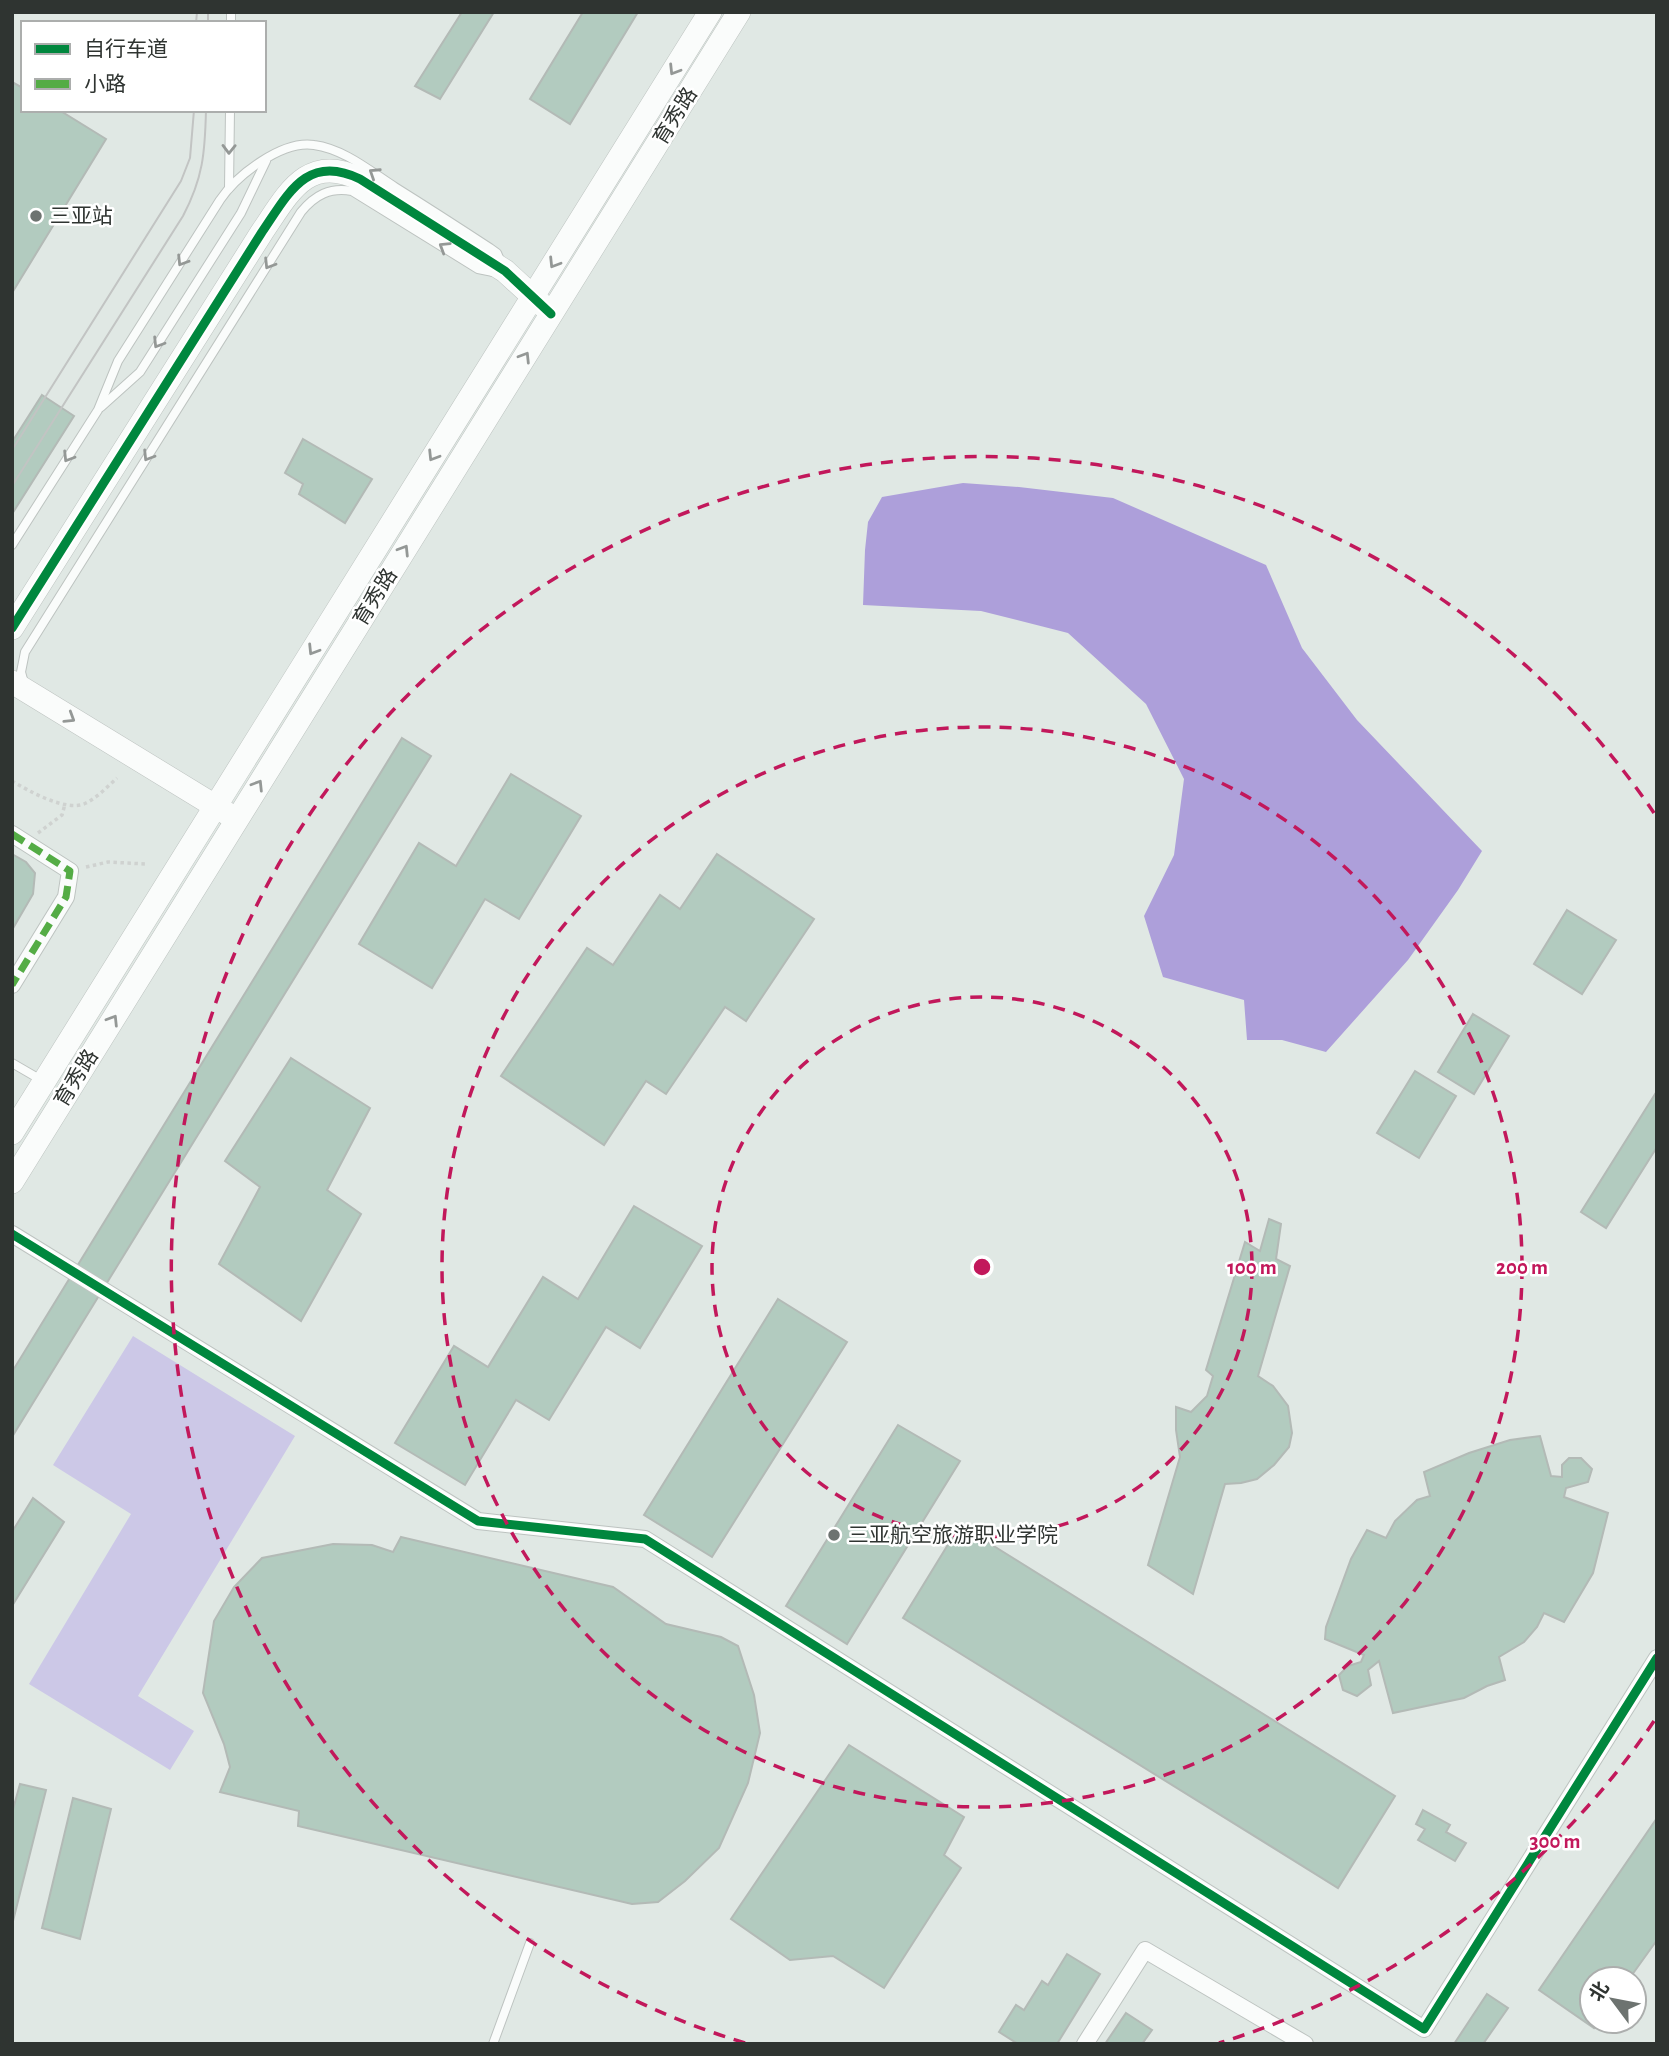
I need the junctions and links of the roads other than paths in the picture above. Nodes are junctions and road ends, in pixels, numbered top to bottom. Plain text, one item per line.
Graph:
1 (710, 12) edge
2 (739, 12) edge
3 (230, 112) edge
4 (268, 158) junction
5 (229, 188) junction
6 (505, 271) junction
7 (533, 296) junction
8 (551, 314) junction
9 (98, 410) junction
10 (12, 545) edge
11 (12, 628) edge
12 (20, 687) edge
13 (216, 807) junction
14 (236, 819) junction
15 (19, 839) edge
16 (12, 985) edge
17 (12, 1063) edge
18 (44, 1082) junction
19 (12, 1133) edge
20 (12, 1182) edge
21 (12, 1234) edge
22 (1657, 1658) edge
23 (530, 1943) dead end
24 (493, 2044) edge
25 (1085, 2044) edge
26 (1305, 2044) edge

1 -> 7 main road, 育秀路
2 - 8 main road, 育秀路
3 -> 5 lane
4 - 5 lane
6 -> 4 lane
4 -> 9 lane
5 -> 9 lane
6 - 7 main road
6 - 11 main road
6 -> 12 lane
7 - 8 main road
7 -> 13 main road, 育秀路
14 -> 8 main road, 育秀路
9 -> 10 lane
12 -> 13 main road
13 - 14 main road
13 - 18 main road, 育秀路
20 -> 14 main road, 育秀路
15 - 16 street
17 - 18 lane
18 - 19 main road, 育秀路
21 - 22 street
23 - 24 lane
25 - 26 street

